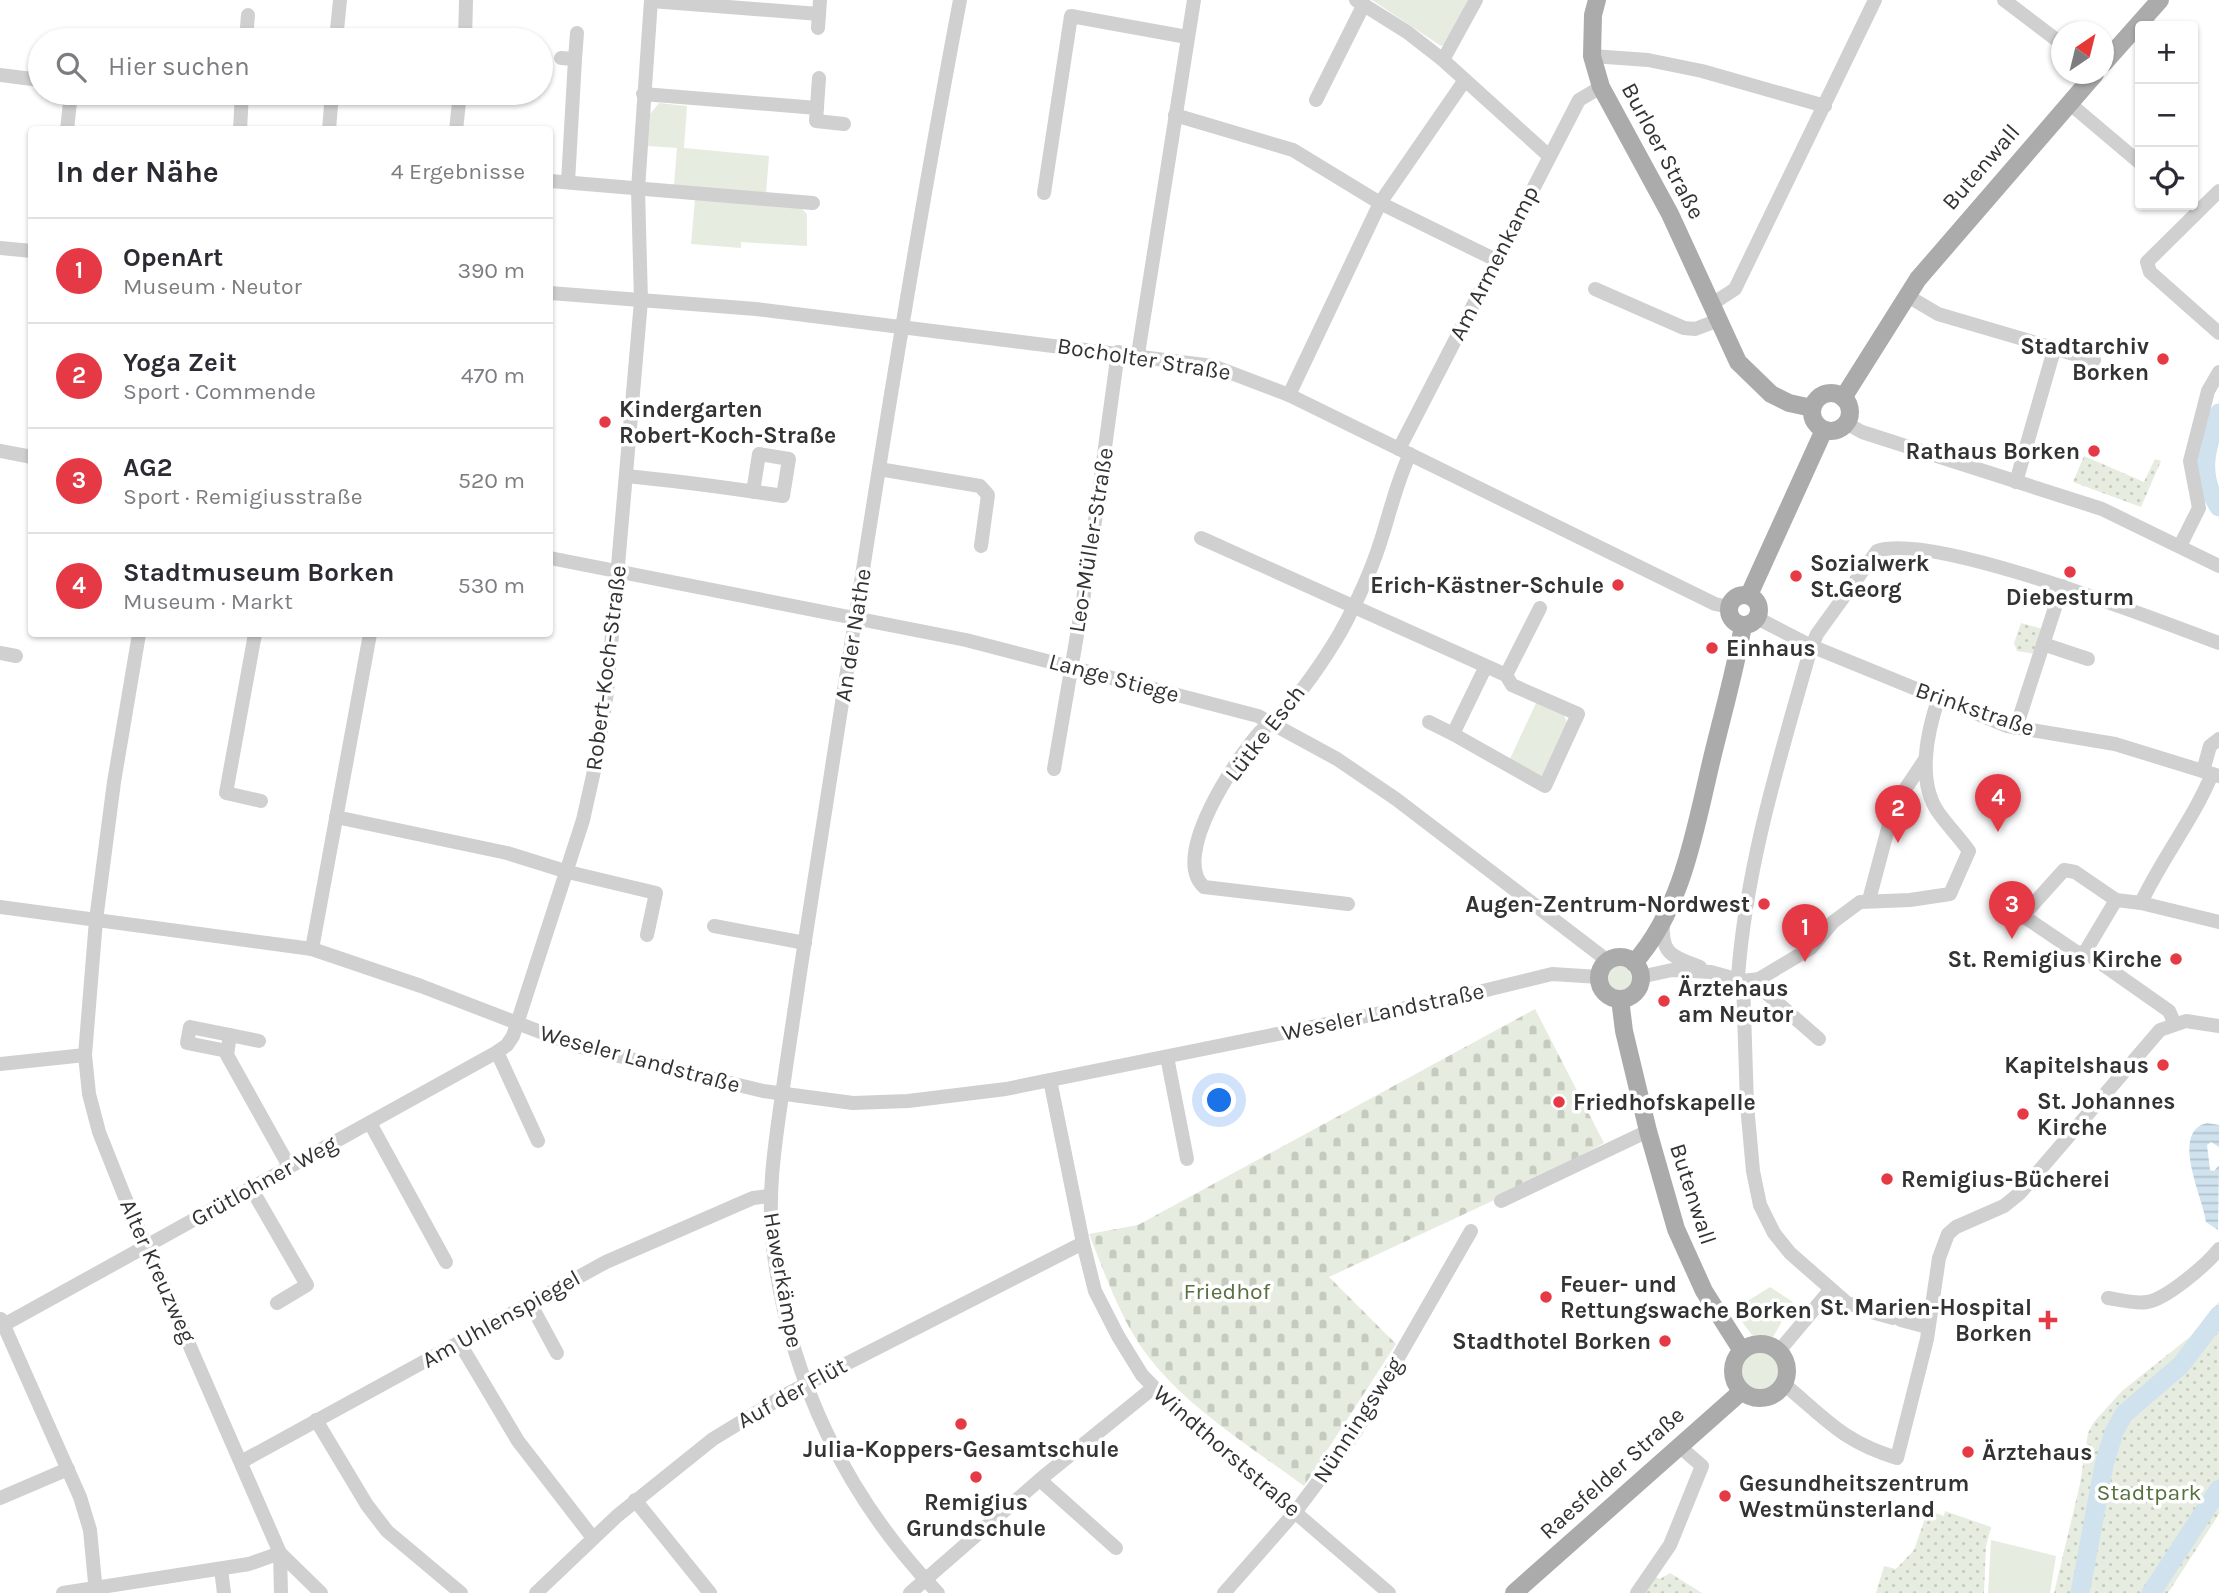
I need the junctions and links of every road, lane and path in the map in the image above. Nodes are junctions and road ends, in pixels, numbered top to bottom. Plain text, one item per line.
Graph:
1 (340, 0) edge
2 (466, 0) edge
3 (651, 0) edge
4 (960, 0) edge
5 (1194, 0) edge
6 (1476, 0) edge
7 (1597, 0) edge
8 (1875, 0) edge
9 (2004, 0) edge
10 (2160, 0) edge
11 (1360, 2) edge
12 (819, 14) edge
13 (248, 15) dead end
14 (247, 28) edge
15 (337, 28) edge
16 (465, 28) edge
17 (577, 33) dead end
18 (2051, 36) edge
19 (1187, 37) junction
20 (2114, 52) edge
21 (1592, 56) junction
22 (1443, 60) junction
23 (0, 75) edge
24 (28, 78) edge
25 (819, 78) dead end
26 (1465, 80) junction
27 (2086, 84) edge
28 (1601, 87) junction
29 (643, 94) junction
30 (1316, 100) dead end
31 (2069, 103) junction
32 (70, 105) edge
33 (241, 105) edge
34 (331, 105) edge
35 (459, 105) edge
36 (1825, 106) junction
37 (817, 108) junction
38 (1175, 114) junction
39 (844, 124) dead end
40 (67, 126) edge
41 (240, 126) edge
42 (328, 126) edge
43 (456, 126) edge
44 (1549, 156) junction
45 (2135, 159) edge
46 (553, 181) edge
47 (568, 182) junction
48 (638, 189) junction
49 (2219, 191) edge
50 (1044, 193) dead end
51 (813, 201) dead end
52 (1380, 203) junction
53 (2198, 205) edge
54 (2192, 210) edge
55 (0, 248) edge
56 (28, 251) edge
57 (1496, 260) junction
58 (1595, 289) dead end
59 (553, 293) edge
60 (1906, 295) junction
61 (641, 301) junction
62 (1715, 312) junction
63 (902, 326) junction
64 (2219, 333) edge
65 (2054, 350) junction
66 (1118, 352) junction
67 (1138, 354) junction
68 (2094, 360) dead end
69 (2219, 372) edge
70 (1289, 395) junction
71 (1843, 398) junction
72 (1812, 408) junction
73 (1846, 423) junction
74 (1824, 430) junction
75 (0, 451) edge
76 (1405, 452) junction
77 (28, 456) edge
78 (879, 469) junction
79 (626, 476) junction
80 (2016, 482) junction
81 (753, 492) dead end
82 (1201, 538) dead end
83 (981, 546) dead end
84 (2180, 546) junction
85 (553, 559) edge
86 (2219, 566) edge
87 (619, 571) junction
88 (2062, 586) junction
89 (1749, 596) junction
90 (1354, 606) junction
91 (1729, 607) junction
92 (1540, 608) dead end
93 (855, 618) junction
94 (1750, 621) junction
95 (138, 637) edge
96 (254, 637) edge
97 (369, 637) edge
98 (2219, 643) edge
99 (2043, 644) junction
100 (1811, 646) junction
101 (0, 653) edge
102 (16, 656) dead end
103 (2088, 659) dead end
104 (1486, 666) junction
105 (1072, 667) junction
106 (1506, 675) junction
107 (1938, 700) junction
108 (1273, 722) junction
109 (1429, 722) dead end
110 (2016, 729) junction
111 (1452, 734) junction
112 (2219, 739) edge
113 (1926, 758) junction
114 (1054, 769) dead end
115 (2212, 774) edge
116 (261, 801) dead end
117 (337, 817) junction
118 (568, 872) junction
119 (1869, 900) junction
120 (2116, 900) junction
121 (2141, 903) junction
122 (1348, 904) dead end
123 (0, 907) edge
124 (96, 920) junction
125 (1663, 922) junction
126 (2219, 922) edge
127 (714, 926) dead end
128 (647, 935) dead end
129 (805, 943) junction
130 (312, 950) junction
131 (2085, 952) junction
132 (1603, 969) junction
133 (1637, 970) junction
134 (1710, 972) junction
135 (1741, 979) junction
136 (1759, 979) junction
137 (1620, 999) junction
138 (2174, 1023) junction
139 (517, 1024) junction
140 (2219, 1026) edge
141 (230, 1035) junction
142 (1819, 1040) dead end
143 (259, 1041) dead end
144 (227, 1051) junction
145 (497, 1052) junction
146 (85, 1055) junction
147 (1167, 1057) junction
148 (0, 1064) edge
149 (1050, 1080) junction
150 (782, 1095) junction
151 (370, 1123) junction
152 (1648, 1131) junction
153 (538, 1141) dead end
154 (1187, 1159) dead end
155 (289, 1166) junction
156 (251, 1188) junction
157 (769, 1196) junction
158 (1501, 1201) dead end
159 (1471, 1231) dead end
160 (1083, 1243) junction
161 (147, 1246) junction
162 (2219, 1249) edge
163 (446, 1262) dead end
164 (1831, 1289) junction
165 (2108, 1298) dead end
166 (277, 1303) dead end
167 (530, 1303) junction
168 (1, 1323) edge
169 (1927, 1327) junction
170 (459, 1342) junction
171 (1742, 1351) junction
172 (1779, 1351) junction
173 (557, 1353) dead end
174 (1784, 1384) junction
175 (804, 1385) junction
176 (1153, 1388) junction
177 (1742, 1391) junction
178 (316, 1420) junction
179 (1679, 1446) junction
180 (241, 1462) junction
181 (68, 1469) junction
182 (1040, 1480) junction
183 (1, 1494) edge
184 (635, 1500) junction
185 (1296, 1511) junction
186 (593, 1538) junction
187 (1116, 1548) dead end
188 (280, 1553) junction
189 (221, 1569) junction
190 (926, 1580) junction
191 (96, 1590) edge
192 (63, 1593) edge
193 (224, 1593) edge
194 (281, 1593) edge
195 (321, 1593) edge
196 (461, 1593) edge
197 (536, 1593) edge
198 (710, 1593) edge
199 (911, 1593) edge
200 (938, 1593) edge
201 (1224, 1593) edge
202 (1389, 1593) edge
203 (1514, 1593) edge
204 (1637, 1593) edge

1 - 15 street
2 - 16 street
3 - 12 street
3 - 29 street, Robert-Koch-Straße
4 - 63 street, An der Nathe
5 - 19 street
6 - 22 street
7 - 21 main road, Burloer Straße
8 - 36 street
9 - 18 street
10 - 20 main road
11 - 22 street
11 - 30 street
13 - 14 street
17 - 47 street
19 - 38 street
19 - 50 street
21 - 28 main road, Burloer Straße
21 - 36 street
22 - 26 street
23 - 24 street
25 - 37 street
26 - 44 street
26 - 52 street
27 - 31 main road, Butenwall
28 - 44 street, Am Armenkamp
28 - 62 main road, Burloer Straße
29 - 37 street
29 - 48 street, Robert-Koch-Straße
31 - 45 street
31 - 60 main road, Butenwall
32 - 40 street
33 - 41 street
34 - 42 street
35 - 43 street
36 - 62 street
37 - 39 street
38 - 52 street
38 - 67 street
44 - 57 street, Am Armenkamp
46 - 47 street
47 - 48 street
48 - 51 street
48 - 61 street, Robert-Koch-Straße
49 - 53 street
52 - 57 street
52 - 70 street
54 - 64 street
55 - 56 street
57 - 76 street, Am Armenkamp
58 - 62 street
59 - 61 street, Bocholter Straße
60 - 65 street
60 - 71 main road, Butenwall
61 - 63 street, Bocholter Straße
61 - 79 street, Robert-Koch-Straße
62 - 72 main road, Burloer Straße
63 - 66 street, Bocholter Straße
63 - 78 street, An der Nathe
65 - 68 street
65 - 80 street
66 - 67 street, Bocholter Straße
66 - 105 street, Leo-Müller-Straße
67 - 70 street, Bocholter Straße
69 - 84 street
70 - 76 street, Bocholter Straße
71 - 72 main road
71 - 73 main road
72 - 74 main road
73 - 74 main road
73 - 80 street
74 - 89 main road
75 - 77 street
76 - 90 street, Lütke Esch
76 - 91 street, Bocholter Straße
78 - 83 street
78 - 93 street, An der Nathe
79 - 81 street
79 - 87 street, Robert-Koch-Straße
80 - 84 street
82 - 90 street
84 - 86 street
85 - 87 street, Lange Stiege
87 - 93 street, Lange Stiege
87 - 118 street, Robert-Koch-Straße
88 - 98 street
88 - 99 street
88 - 100 street
89 - 91 main road
89 - 94 main road
90 - 104 street
90 - 108 street, Lütke Esch
91 - 94 main road
92 - 106 street
93 - 105 street, Lange Stiege
93 - 129 street, An der Nathe
94 - 100 street, Brinkstraße
94 - 125 main road
95 - 124 street, Alter Kreuzweg
96 - 116 street
97 - 117 street
99 - 103 street
99 - 110 street
100 - 107 street, Brinkstraße
100 - 135 street
101 - 102 street
104 - 106 street
104 - 111 street
105 - 108 street, Lange Stiege
105 - 114 street, Leo-Müller-Straße
106 - 111 street
107 - 110 street, Brinkstraße
107 - 113 street
108 - 122 street, Lütke Esch
108 - 132 street, Lange Stiege
109 - 111 street
110 - 115 street, Brinkstraße
112 - 115 street
113 - 119 street
113 - 119 street
115 - 121 street
117 - 118 street
117 - 130 street
118 - 128 street
118 - 139 street, Robert-Koch-Straße
119 - 136 street
120 - 121 street
120 - 131 street
120 - 131 street
121 - 126 street
123 - 124 street, Weseler Landstraße
124 - 130 street, Weseler Landstraße
124 - 146 street, Alter Kreuzweg
125 - 133 main road
125 - 134 street
127 - 129 street
129 - 150 street, An der Nathe
130 - 139 street, Weseler Landstraße
131 - 138 street
132 - 133 main road
132 - 137 main road
132 - 147 street, Weseler Landstraße
133 - 134 street
133 - 137 main road
134 - 135 street
135 - 136 street
135 - 164 street
136 - 142 street
137 - 152 main road, Butenwall
138 - 140 street
138 - 169 street
139 - 145 street, Grütlohner Weg
139 - 150 street, Weseler Landstraße
141 - 143 street
141 - 144 street
141 - 144 street
144 - 155 street
145 - 151 street, Grütlohner Weg
145 - 153 street
146 - 148 street
146 - 161 street, Alter Kreuzweg
147 - 149 street, Weseler Landstraße
147 - 154 street
149 - 150 street, Weseler Landstraße
149 - 160 street, Windthorststraße
150 - 157 street, Hawerkämpe
151 - 155 street, Grütlohner Weg
151 - 163 street
152 - 158 street
152 - 171 main road, Butenwall
155 - 156 street, Grütlohner Weg
156 - 161 street, Grütlohner Weg
156 - 166 street
157 - 167 street, Am Uhlenspiegel
157 - 175 street, Hawerkämpe
159 - 185 street, Nünningsweg
160 - 175 street, Auf der Flüt
160 - 176 street, Windthorststraße
161 - 168 street, Grütlohner Weg
161 - 180 street, Alter Kreuzweg
162 - 165 street
164 - 169 street
164 - 172 street
167 - 170 street, Am Uhlenspiegel
167 - 173 street
168 - 181 street
169 - 174 street
170 - 178 street, Am Uhlenspiegel
170 - 186 street
171 - 172 main road
171 - 177 main road
172 - 174 main road
174 - 177 main road
175 - 184 street, Auf der Flüt
175 - 190 street, Hawerkämpe
176 - 182 street
176 - 185 street, Windthorststraße
177 - 179 main road, Raesfelder Straße
178 - 180 street, Am Uhlenspiegel
178 - 196 street
179 - 203 main road, Raesfelder Straße
179 - 204 street
180 - 188 street, Alter Kreuzweg
181 - 183 street
181 - 191 street
182 - 187 street
182 - 190 street
184 - 186 street, Auf der Flüt
184 - 198 street
185 - 201 street, Nünningsweg
185 - 202 street, Windthorststraße
186 - 197 street, Auf der Flüt
188 - 189 street
188 - 194 street
188 - 195 street, Alter Kreuzweg
189 - 191 street
189 - 193 street
190 - 199 street
190 - 200 street, Hawerkämpe
191 - 192 street

